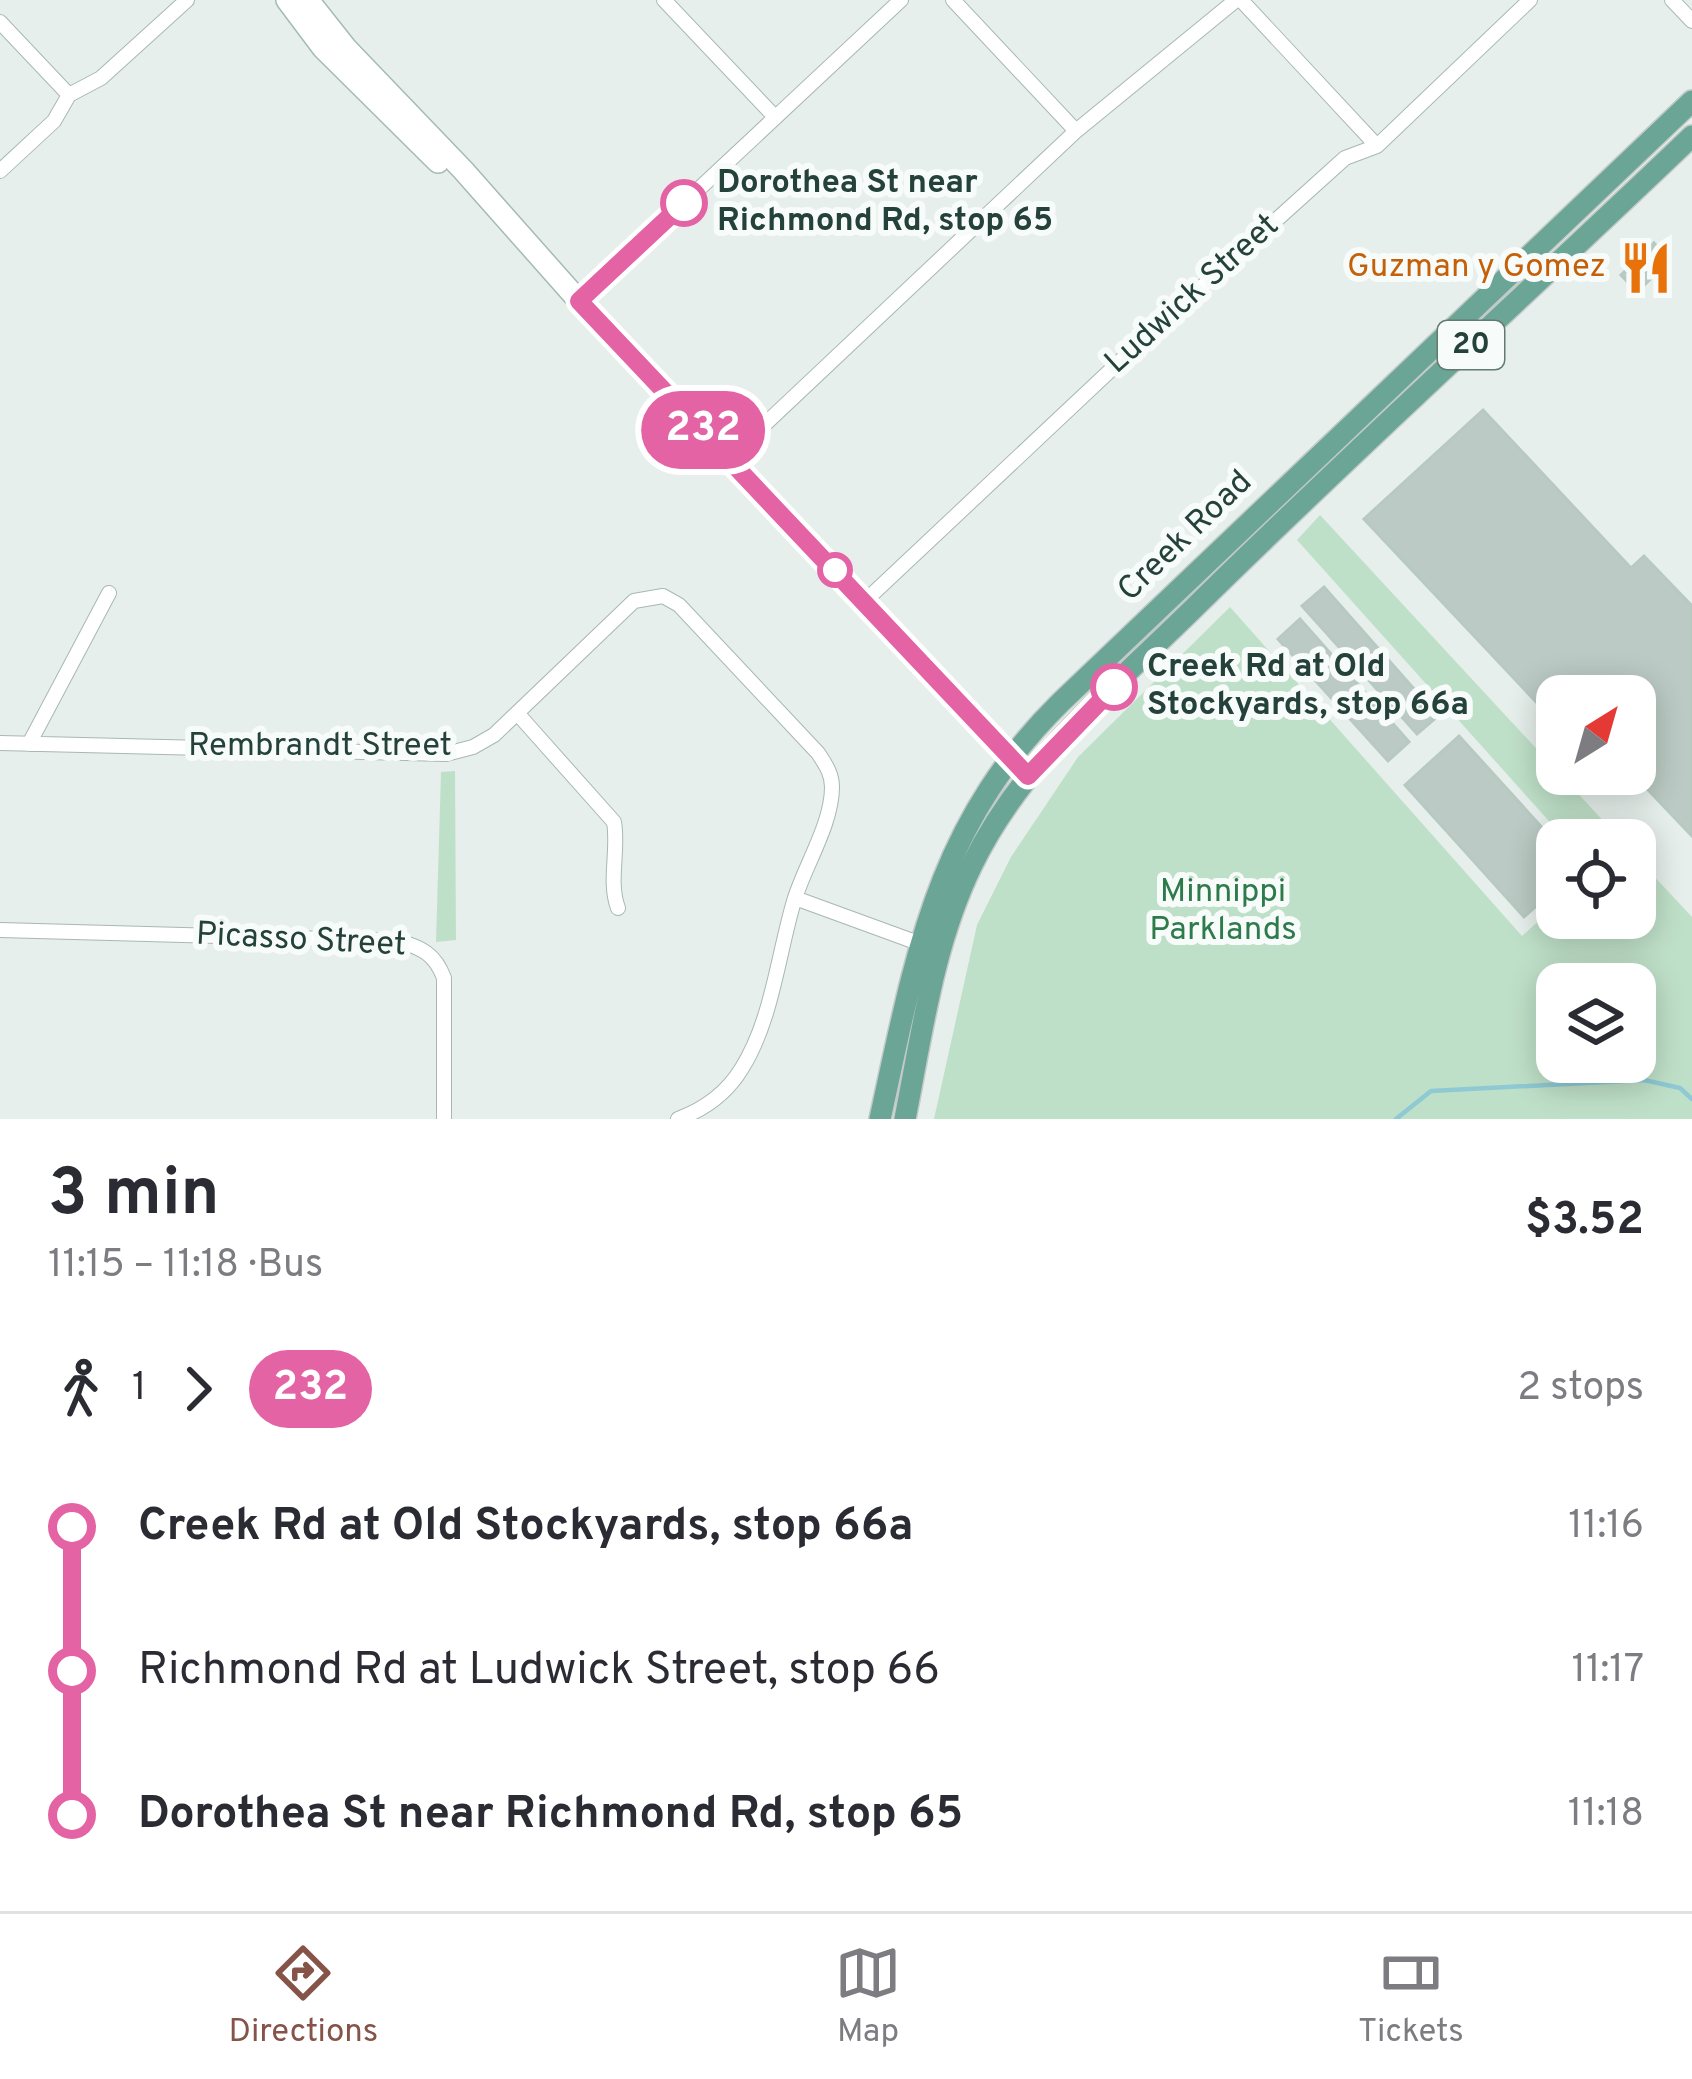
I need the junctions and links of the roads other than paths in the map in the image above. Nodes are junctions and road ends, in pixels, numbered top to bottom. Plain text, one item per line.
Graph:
1 (187, 0) edge
2 (664, 0) edge
3 (901, 0) edge
4 (953, 0) edge
5 (1239, 0) edge
6 (1530, 0) edge
7 (1672, 0) edge
8 (295, 1) edge
9 (1692, 21) edge
10 (0, 22) edge
11 (70, 95) junction
12 (1692, 101) edge
13 (775, 117) junction
14 (1076, 130) junction
15 (1692, 136) edge
16 (1377, 146) junction
17 (0, 171) edge
18 (494, 208) junction
19 (579, 301) junction
20 (729, 458) junction
21 (109, 593) dead end
22 (864, 602) junction
23 (517, 713) junction
24 (0, 743) edge
25 (29, 744) junction
26 (1010, 758) junction
27 (1028, 776) junction
28 (795, 898) junction
29 (618, 908) dead end
30 (0, 930) edge
31 (920, 944) junction
32 (445, 1119) edge
33 (678, 1119) edge
34 (880, 1119) edge
35 (905, 1119) edge

1 - 11 street
2 - 13 street
3 - 13 street
4 - 14 street
5 - 14 street
5 - 16 street
6 - 16 street, Ludwick Street
7 - 9 street
8 - 18 main road
8 - 18 main road
10 - 11 street
11 - 17 street
12 - 26 main road, Creek Road / 20
13 - 19 street
14 - 20 street
15 - 27 main road, Creek Road / 20
16 - 22 street, Ludwick Street
18 - 19 main road
19 - 20 main road
20 - 22 main road
21 - 25 street
22 - 26 main road
23 - 25 street, Rembrandt Street
23 - 28 street, Rembrandt Street
23 - 29 street
24 - 25 street, Rembrandt Street
26 - 27 main road
26 - 31 main road, Creek Road / 20
27 - 35 main road, Creek Road / 20
28 - 31 street
28 - 33 street, Rembrandt Street
30 - 32 street, Picasso Street
31 - 34 main road, Creek Road / 20

